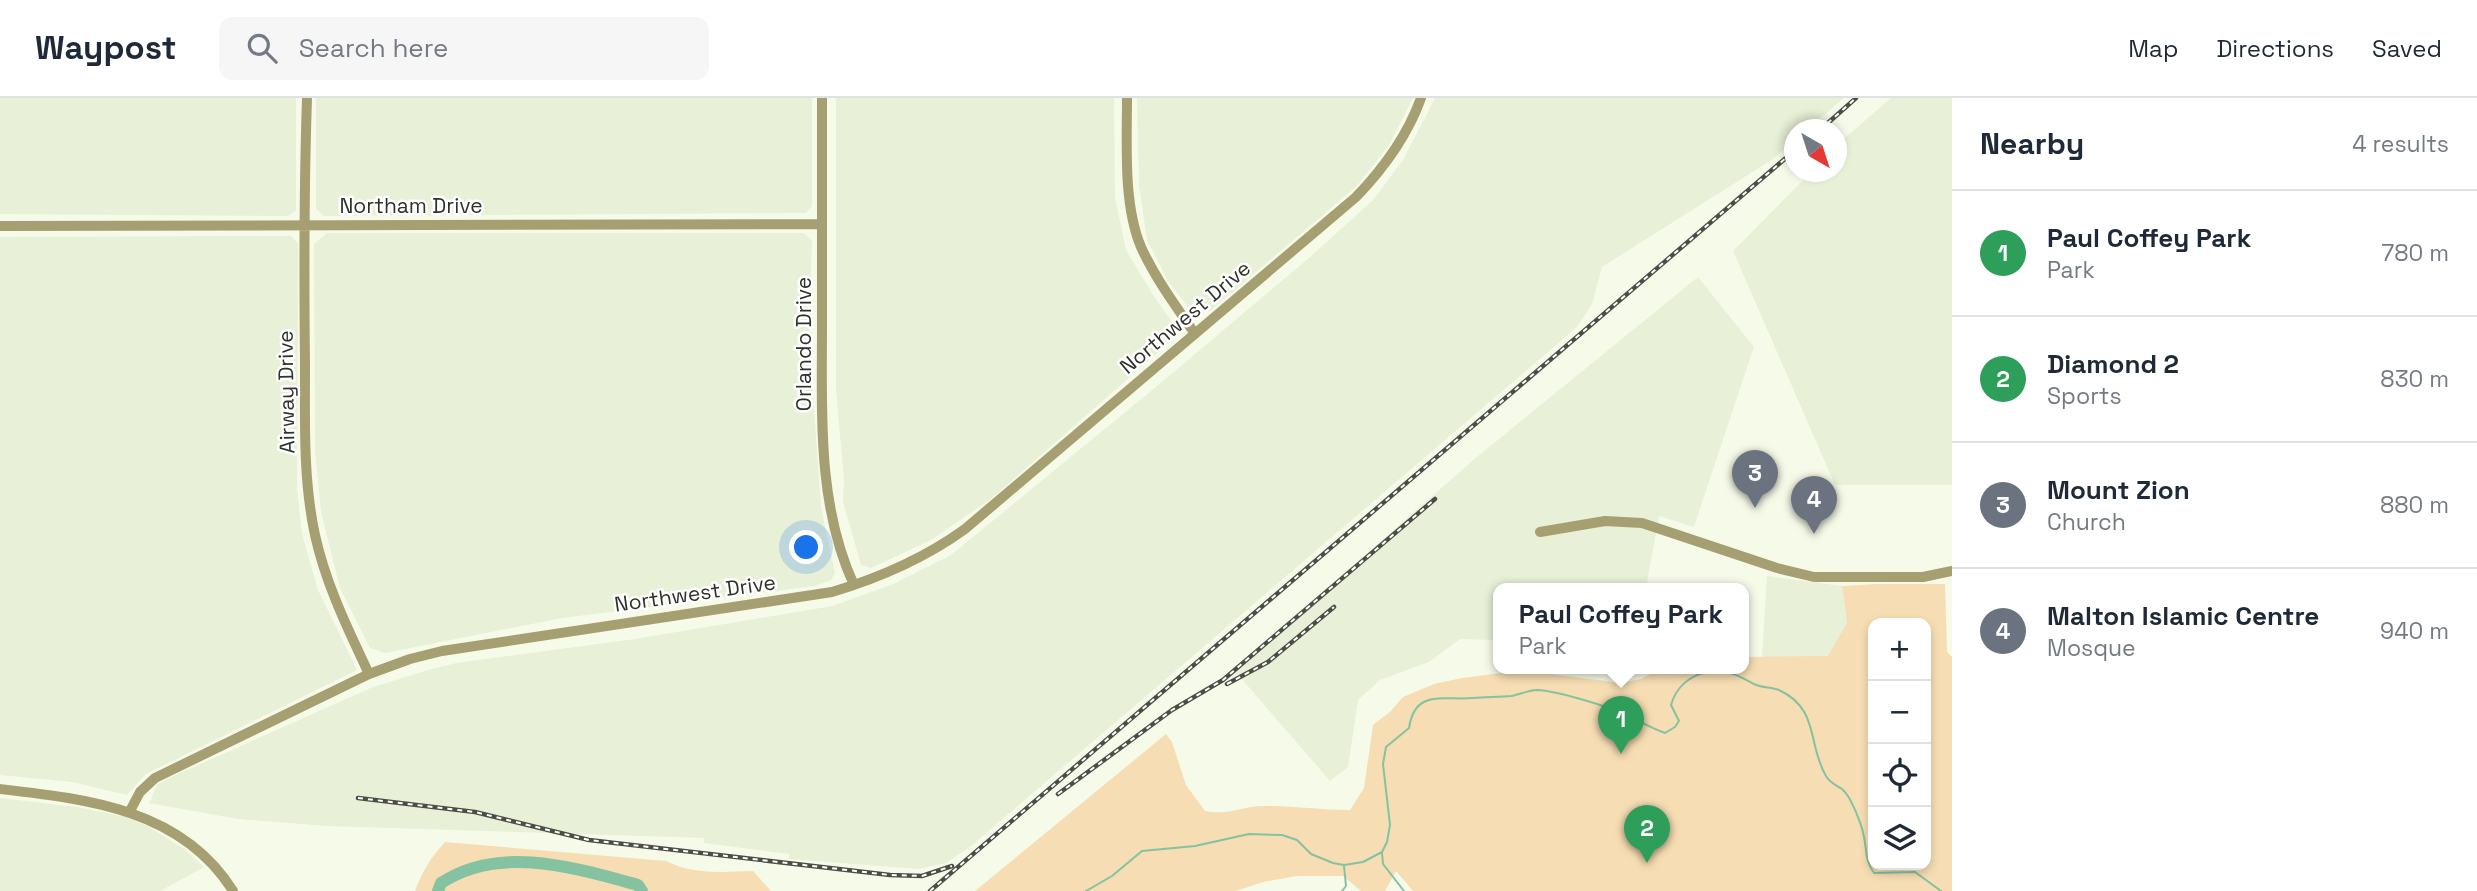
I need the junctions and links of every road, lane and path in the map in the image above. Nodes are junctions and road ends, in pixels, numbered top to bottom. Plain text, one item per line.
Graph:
1 (307, 98) edge
2 (822, 98) edge
3 (1127, 98) edge
4 (1421, 98) edge
5 (303, 224) junction
6 (821, 224) junction
7 (0, 226) edge
8 (1195, 334) junction
9 (1539, 532) dead end
10 (1952, 570) edge
11 (854, 585) junction
12 (369, 674) junction
13 (0, 789) edge
14 (130, 811) junction
15 (233, 891) edge

1 - 5 street, Airway Drive
2 - 6 street, Orlando Drive
3 - 8 street
4 - 8 street, Northwest Drive
5 - 6 street, Northam Drive
5 - 7 street, Northam Drive
5 - 12 street, Airway Drive
6 - 11 street, Orlando Drive
8 - 11 street, Northwest Drive
9 - 10 street
11 - 12 street, Northwest Drive
12 - 14 street, Northwest Drive
13 - 14 street
14 - 15 street

